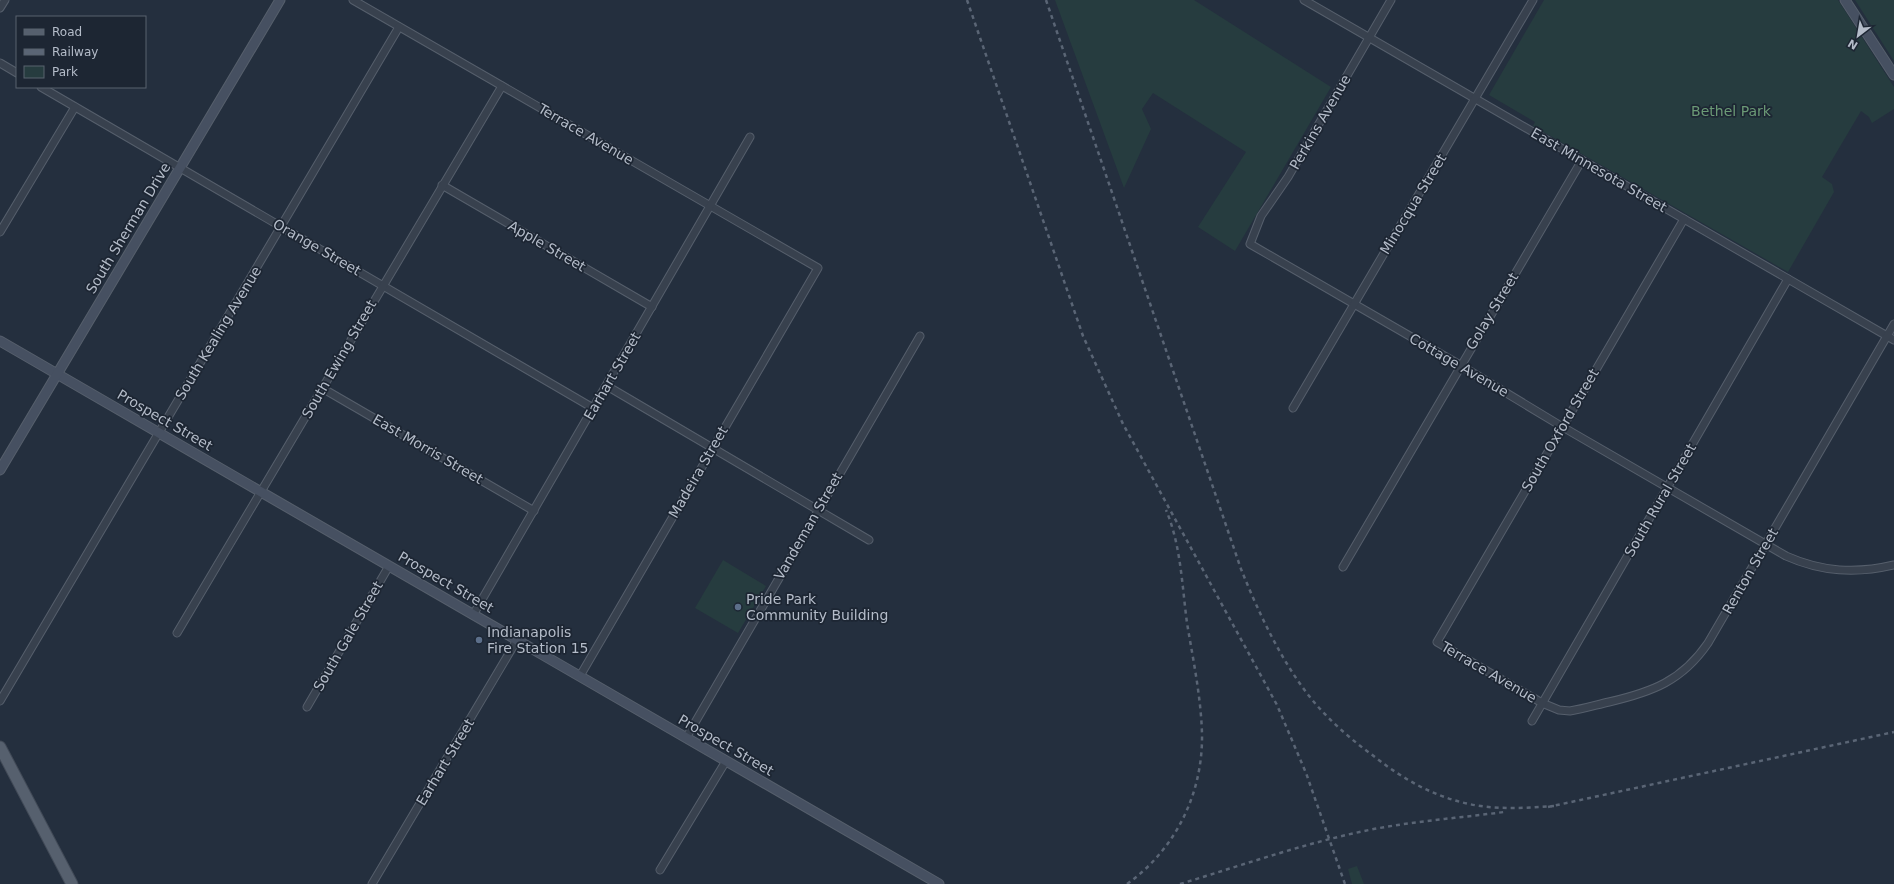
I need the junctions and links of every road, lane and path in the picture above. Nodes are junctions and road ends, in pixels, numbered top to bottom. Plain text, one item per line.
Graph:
1 (5, 0) edge
2 (280, 0) edge
3 (353, 0) edge
4 (1304, 0) edge
5 (1391, 0) edge
6 (1533, 0) edge
7 (1845, 0) edge
8 (0, 8) edge
9 (399, 27) junction
10 (1370, 37) junction
11 (0, 63) edge
12 (16, 72) edge
13 (1894, 75) edge
14 (502, 86) junction
15 (43, 88) edge
16 (1476, 98) junction
17 (75, 107) junction
18 (750, 137) dead end
19 (1582, 160) junction
20 (181, 167) junction
21 (442, 185) junction
22 (710, 206) junction
23 (1684, 219) junction
24 (280, 226) junction
25 (0, 232) edge
26 (1250, 244) joint
27 (818, 268) joint
28 (1788, 279) junction
29 (382, 285) junction
30 (1354, 304) junction
31 (652, 307) junction
32 (1894, 324) edge
33 (920, 336) dead end
34 (1887, 336) junction
35 (1894, 340) edge
36 (0, 341) edge
37 (1460, 365) junction
38 (56, 374) junction
39 (607, 386) junction
40 (322, 388) junction
41 (594, 408) junction
42 (1293, 408) dead end
43 (1561, 426) junction
44 (159, 433) junction
45 (713, 447) junction
46 (0, 470) edge
47 (1667, 487) junction
48 (260, 492) junction
49 (818, 510) junction
50 (534, 511) junction
51 (869, 540) dead end
52 (1766, 545) junction
53 (1894, 565) edge
54 (389, 566) junction
55 (1343, 567) dead end
56 (473, 615) junction
57 (177, 633) dead end
58 (517, 640) junction
59 (1437, 642) joint
60 (580, 676) junction
61 (0, 701) edge
62 (1542, 703) junction
63 (307, 707) dead end
64 (1532, 720) dead end
65 (686, 738) junction
66 (0, 747) edge
67 (726, 761) junction
68 (660, 870) dead end
69 (72, 884) edge
70 (372, 884) edge
71 (939, 884) edge

1 - 8 street
2 - 20 main road, South Sherman Drive
3 - 9 street, Terrace Avenue
4 - 10 street, East Minnesota Street
5 - 10 street, Perkins Avenue
6 - 16 street, Minocqua Street
7 - 13 main road
9 - 14 street, Terrace Avenue
9 - 24 street, South Kealing Avenue
10 - 16 street, East Minnesota Street
10 - 26 street, Perkins Avenue
11 - 12 street
14 - 21 street, South Ewing Street
14 - 22 street, Terrace Avenue
15 - 17 street, Orange Street
16 - 19 street, East Minnesota Street
16 - 30 street, Minocqua Street
17 - 20 street, Orange Street
17 - 25 street
18 - 22 street, Earhart Street
19 - 23 street, East Minnesota Street
19 - 37 street, Golay Street
20 - 24 street, Orange Street
20 - 38 main road, South Sherman Drive
21 - 29 street, South Ewing Street
21 - 31 street, Apple Street
22 - 27 street, Terrace Avenue
22 - 31 street, Earhart Street
23 - 28 street, East Minnesota Street
23 - 43 street, South Oxford Street
24 - 29 street, Orange Street
24 - 44 street, South Kealing Avenue
26 - 30 street, Cottage Avenue
27 - 45 street, Madeira Street
28 - 34 street, East Minnesota Street
28 - 47 street, South Rural Street
29 - 40 street, South Ewing Street
29 - 41 street, Orange Street
30 - 37 street, Cottage Avenue
30 - 42 street, Minocqua Street
31 - 39 street, Earhart Street
32 - 34 street, Renton Street
33 - 49 street, Vandeman Street
34 - 35 street, East Minnesota Street
34 - 52 street, Renton Street
36 - 38 main road, Prospect Street
37 - 43 street, Cottage Avenue
37 - 55 street, Golay Street
38 - 44 main road, Prospect Street
38 - 46 main road, South Sherman Drive
39 - 41 street, Earhart Street
39 - 45 street
40 - 48 street, South Ewing Street
40 - 50 street, East Morris Street
41 - 50 street, Earhart Street
43 - 47 street, Cottage Avenue
43 - 59 street, South Oxford Street
44 - 48 main road, Prospect Street
44 - 61 street, South Kealing Avenue
45 - 49 street
45 - 60 street, Madeira Street
47 - 52 street, Cottage Avenue
47 - 62 street, South Rural Street
48 - 54 main road, Prospect Street
48 - 57 street, South Ewing Street
49 - 51 street
49 - 65 street, Vandeman Street
50 - 56 street, Earhart Street
52 - 53 street, Cottage Avenue
52 - 62 street, Renton Street
54 - 56 main road, Prospect Street
54 - 63 street, South Gale Street
56 - 58 main road, Prospect Street
58 - 60 main road, Prospect Street
58 - 70 street, Earhart Street
59 - 62 street, Terrace Avenue
60 - 65 main road, Prospect Street
62 - 64 street, South Rural Street
65 - 67 main road, Prospect Street
66 - 69 main road
67 - 68 street
67 - 71 main road, Prospect Street

